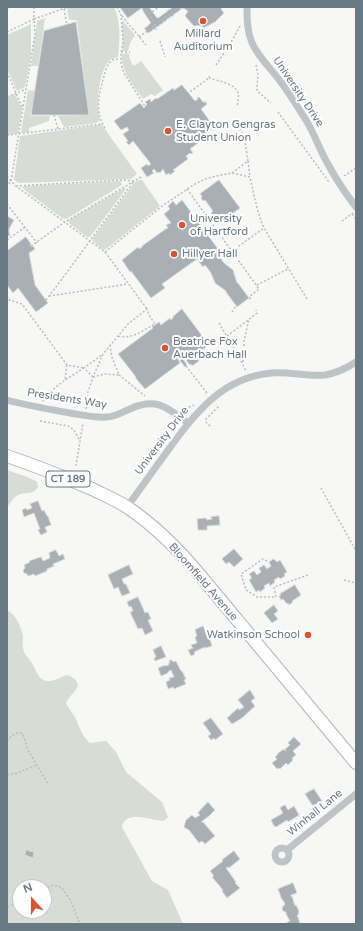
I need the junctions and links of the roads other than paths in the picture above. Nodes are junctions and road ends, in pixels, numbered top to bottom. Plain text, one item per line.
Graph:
1 (247, 7) edge
2 (356, 207) edge
3 (356, 362) edge
4 (7, 400) edge
5 (188, 423) junction
6 (7, 456) edge
7 (127, 507) junction
8 (356, 763) edge
9 (356, 794) edge
10 (287, 850) dead end

1 - 2 street, University Drive
3 - 5 street, University Drive
4 - 5 street, Presidents Way
5 - 7 street, University Drive
6 - 7 main road, Bloomfield Avenue / CT 189
7 - 8 main road, Bloomfield Avenue / CT 189
9 - 10 street, Winhall Lane

